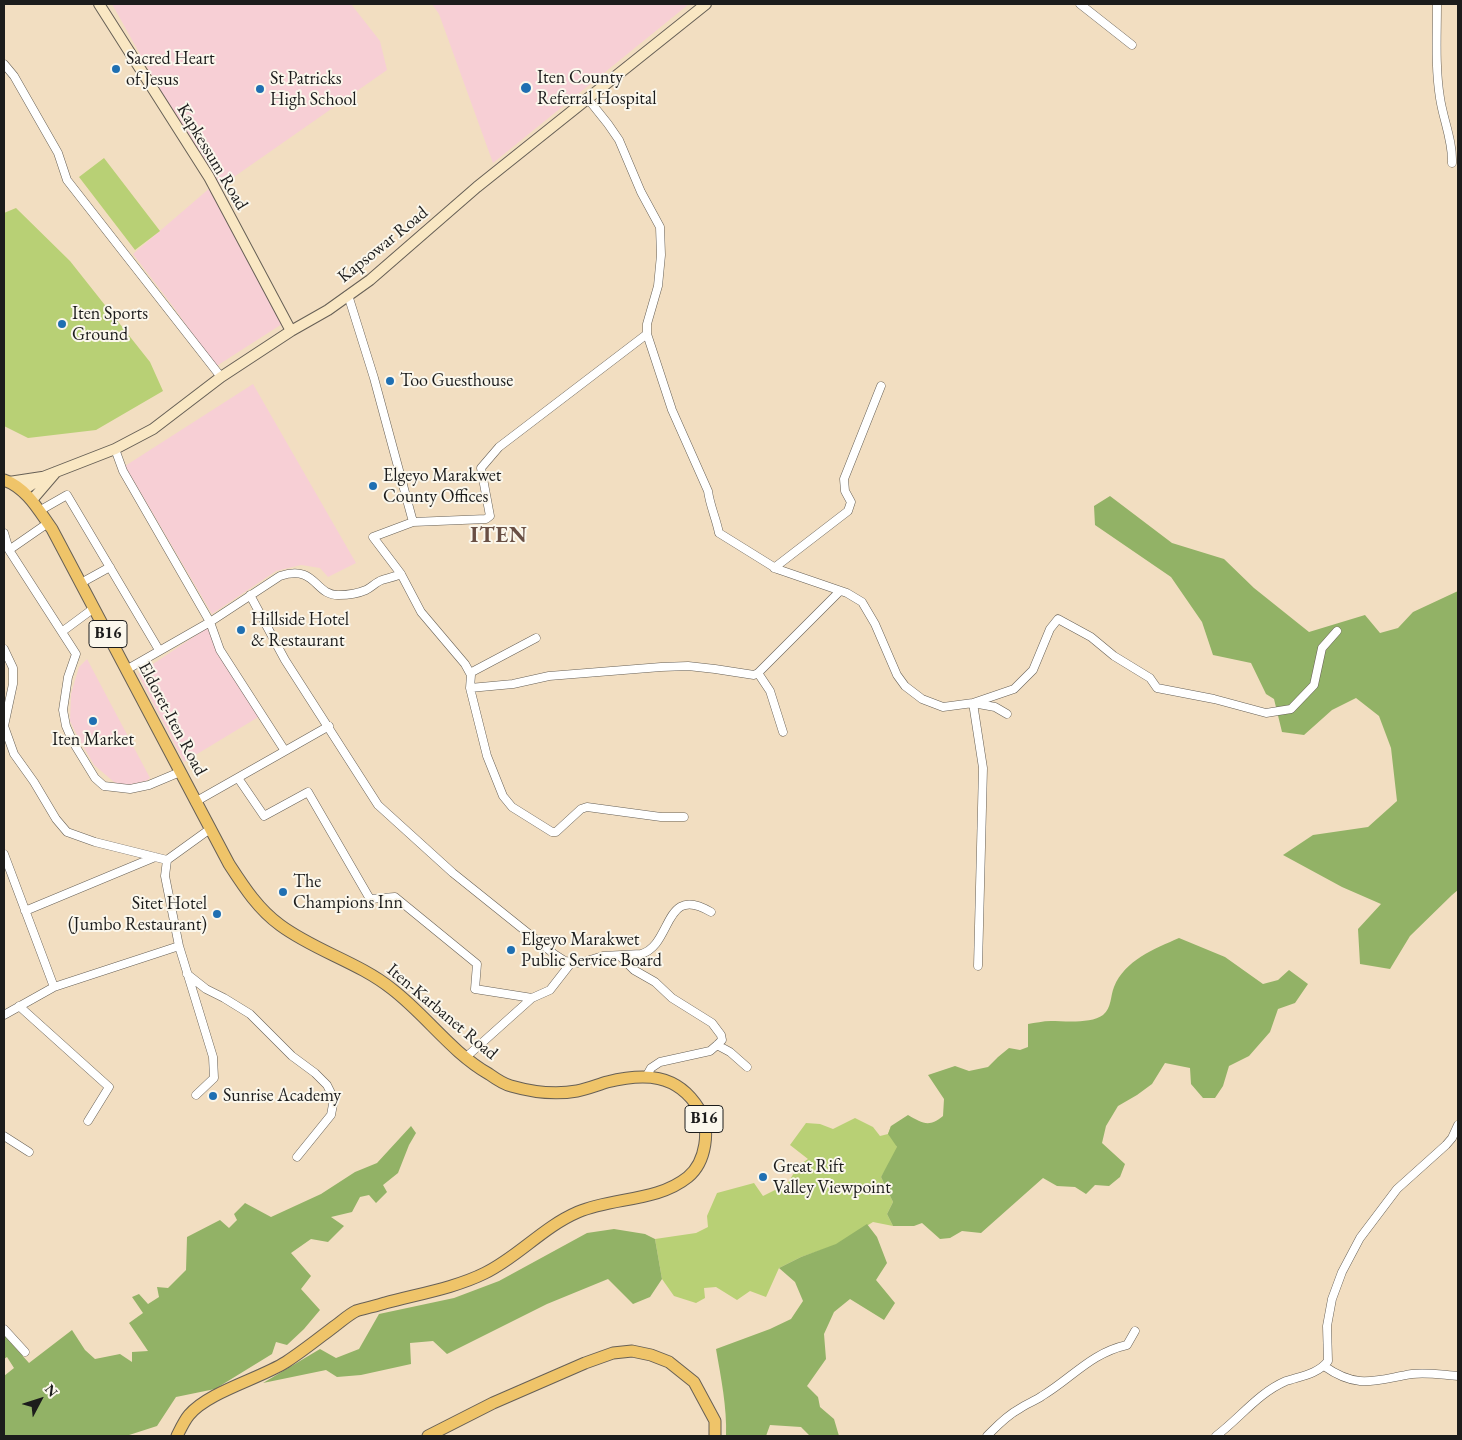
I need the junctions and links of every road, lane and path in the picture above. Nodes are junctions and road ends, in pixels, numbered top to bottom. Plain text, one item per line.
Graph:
1 (99, 4) edge
2 (706, 4) edge
3 (1080, 4) edge
4 (1437, 4) edge
5 (1132, 45) dead end
6 (4, 64) edge
7 (588, 99) junction
8 (1452, 163) dead end
9 (348, 295) junction
10 (291, 331) junction
11 (647, 334) junction
12 (221, 377) junction
13 (881, 386) dead end
14 (115, 449) junction
15 (56, 472) junction
16 (43, 477) junction
17 (6, 481) edge
18 (22, 491) junction
19 (32, 500) junction
20 (39, 511) junction
21 (413, 522) junction
22 (48, 523) junction
23 (4, 536) edge
24 (9, 550) junction
25 (110, 567) junction
26 (774, 568) junction
27 (401, 574) junction
28 (81, 583) junction
29 (840, 591) junction
30 (250, 595) junction
31 (94, 608) junction
32 (210, 622) junction
33 (63, 631) junction
34 (1338, 631) dead end
35 (536, 638) dead end
36 (4, 649) edge
37 (159, 650) junction
38 (126, 670) junction
39 (470, 673) junction
40 (758, 673) junction
41 (470, 688) junction
42 (973, 703) junction
43 (1007, 714) dead end
44 (329, 726) junction
45 (783, 732) dead end
46 (285, 751) junction
47 (180, 772) junction
48 (238, 778) junction
49 (195, 802) junction
50 (684, 817) dead end
51 (210, 829) junction
52 (4, 854) edge
53 (154, 857) junction
54 (167, 860) junction
55 (25, 911) junction
56 (711, 912) dead end
57 (179, 946) junction
58 (620, 956) junction
59 (572, 963) junction
60 (978, 966) dead end
61 (188, 974) junction
62 (54, 987) junction
63 (532, 998) junction
64 (19, 1006) junction
65 (4, 1015) edge
66 (718, 1045) junction
67 (465, 1058) junction
68 (747, 1068) dead end
69 (646, 1077) junction
70 (196, 1095) dead end
71 (88, 1121) dead end
72 (1458, 1125) edge
73 (4, 1136) edge
74 (29, 1152) dead end
75 (297, 1157) dead end
76 (4, 1329) edge
77 (1134, 1331) dead end
78 (24, 1352) dead end
79 (1324, 1366) junction
80 (1458, 1376) edge
81 (177, 1436) edge
82 (428, 1436) edge
83 (715, 1436) edge
84 (987, 1436) edge
85 (1216, 1436) edge

1 - 10 main road, Kapkessum Road
2 - 7 main road, Kapsowar Road
3 - 5 street
4 - 8 street
6 - 12 street
7 - 9 main road, Kapsowar Road
7 - 11 street
9 - 10 main road, Kapsowar Road
9 - 21 street
10 - 12 main road, Kapsowar Road
11 - 21 street
11 - 26 street
12 - 14 main road, Kapsowar Road
13 - 26 street
14 - 15 main road, Kapsowar Road
14 - 32 street
15 - 16 main road, Kapsowar Road
15 - 19 main road, Kapsowar Road
16 - 17 main road
16 - 18 main road, Kapsowar Road
17 - 18 main road, Eldoret-Iten Road / B16
18 - 19 main road, Eldoret-Iten Road / B16
19 - 20 main road, Eldoret-Iten Road / B16
20 - 22 main road, Eldoret-Iten Road / B16
20 - 25 street
21 - 27 street
22 - 24 street
22 - 28 main road, Eldoret-Iten Road / B16
23 - 24 street
24 - 33 street
25 - 28 street
25 - 37 street
26 - 29 street
27 - 30 street
27 - 39 street
28 - 31 main road, Eldoret-Iten Road / B16
29 - 40 street
29 - 42 street
30 - 32 street
30 - 44 street
31 - 33 street
31 - 38 main road, Eldoret-Iten Road / B16
32 - 37 street
32 - 46 street
33 - 47 street
34 - 42 street
35 - 39 street
36 - 53 street
37 - 38 street
38 - 47 main road, Eldoret-Iten Road / B16
39 - 41 street
40 - 41 street
40 - 45 street
41 - 50 street
42 - 43 street
42 - 60 street
44 - 46 street
44 - 59 street
46 - 48 street
47 - 49 main road, Eldoret-Iten Road / B16
48 - 49 street
48 - 63 street
49 - 51 main road, Iten-Karbanet Road / B16
51 - 54 street
51 - 67 main road, Iten-Karbanet Road / B16
52 - 55 street
53 - 54 street
53 - 55 street
54 - 57 street
55 - 62 street
56 - 58 street
57 - 61 street
57 - 62 street
58 - 59 street
58 - 66 street
59 - 63 street
61 - 70 street
61 - 75 street
62 - 64 street
63 - 67 street
64 - 65 street
64 - 71 street
66 - 68 street
66 - 69 street
67 - 69 main road, Iten-Karbanet Road / B16
69 - 81 main road, Iten-Karbanet Road / B16
72 - 79 street
73 - 74 street
76 - 78 street
77 - 84 street
79 - 80 street
79 - 85 street
82 - 83 main road

